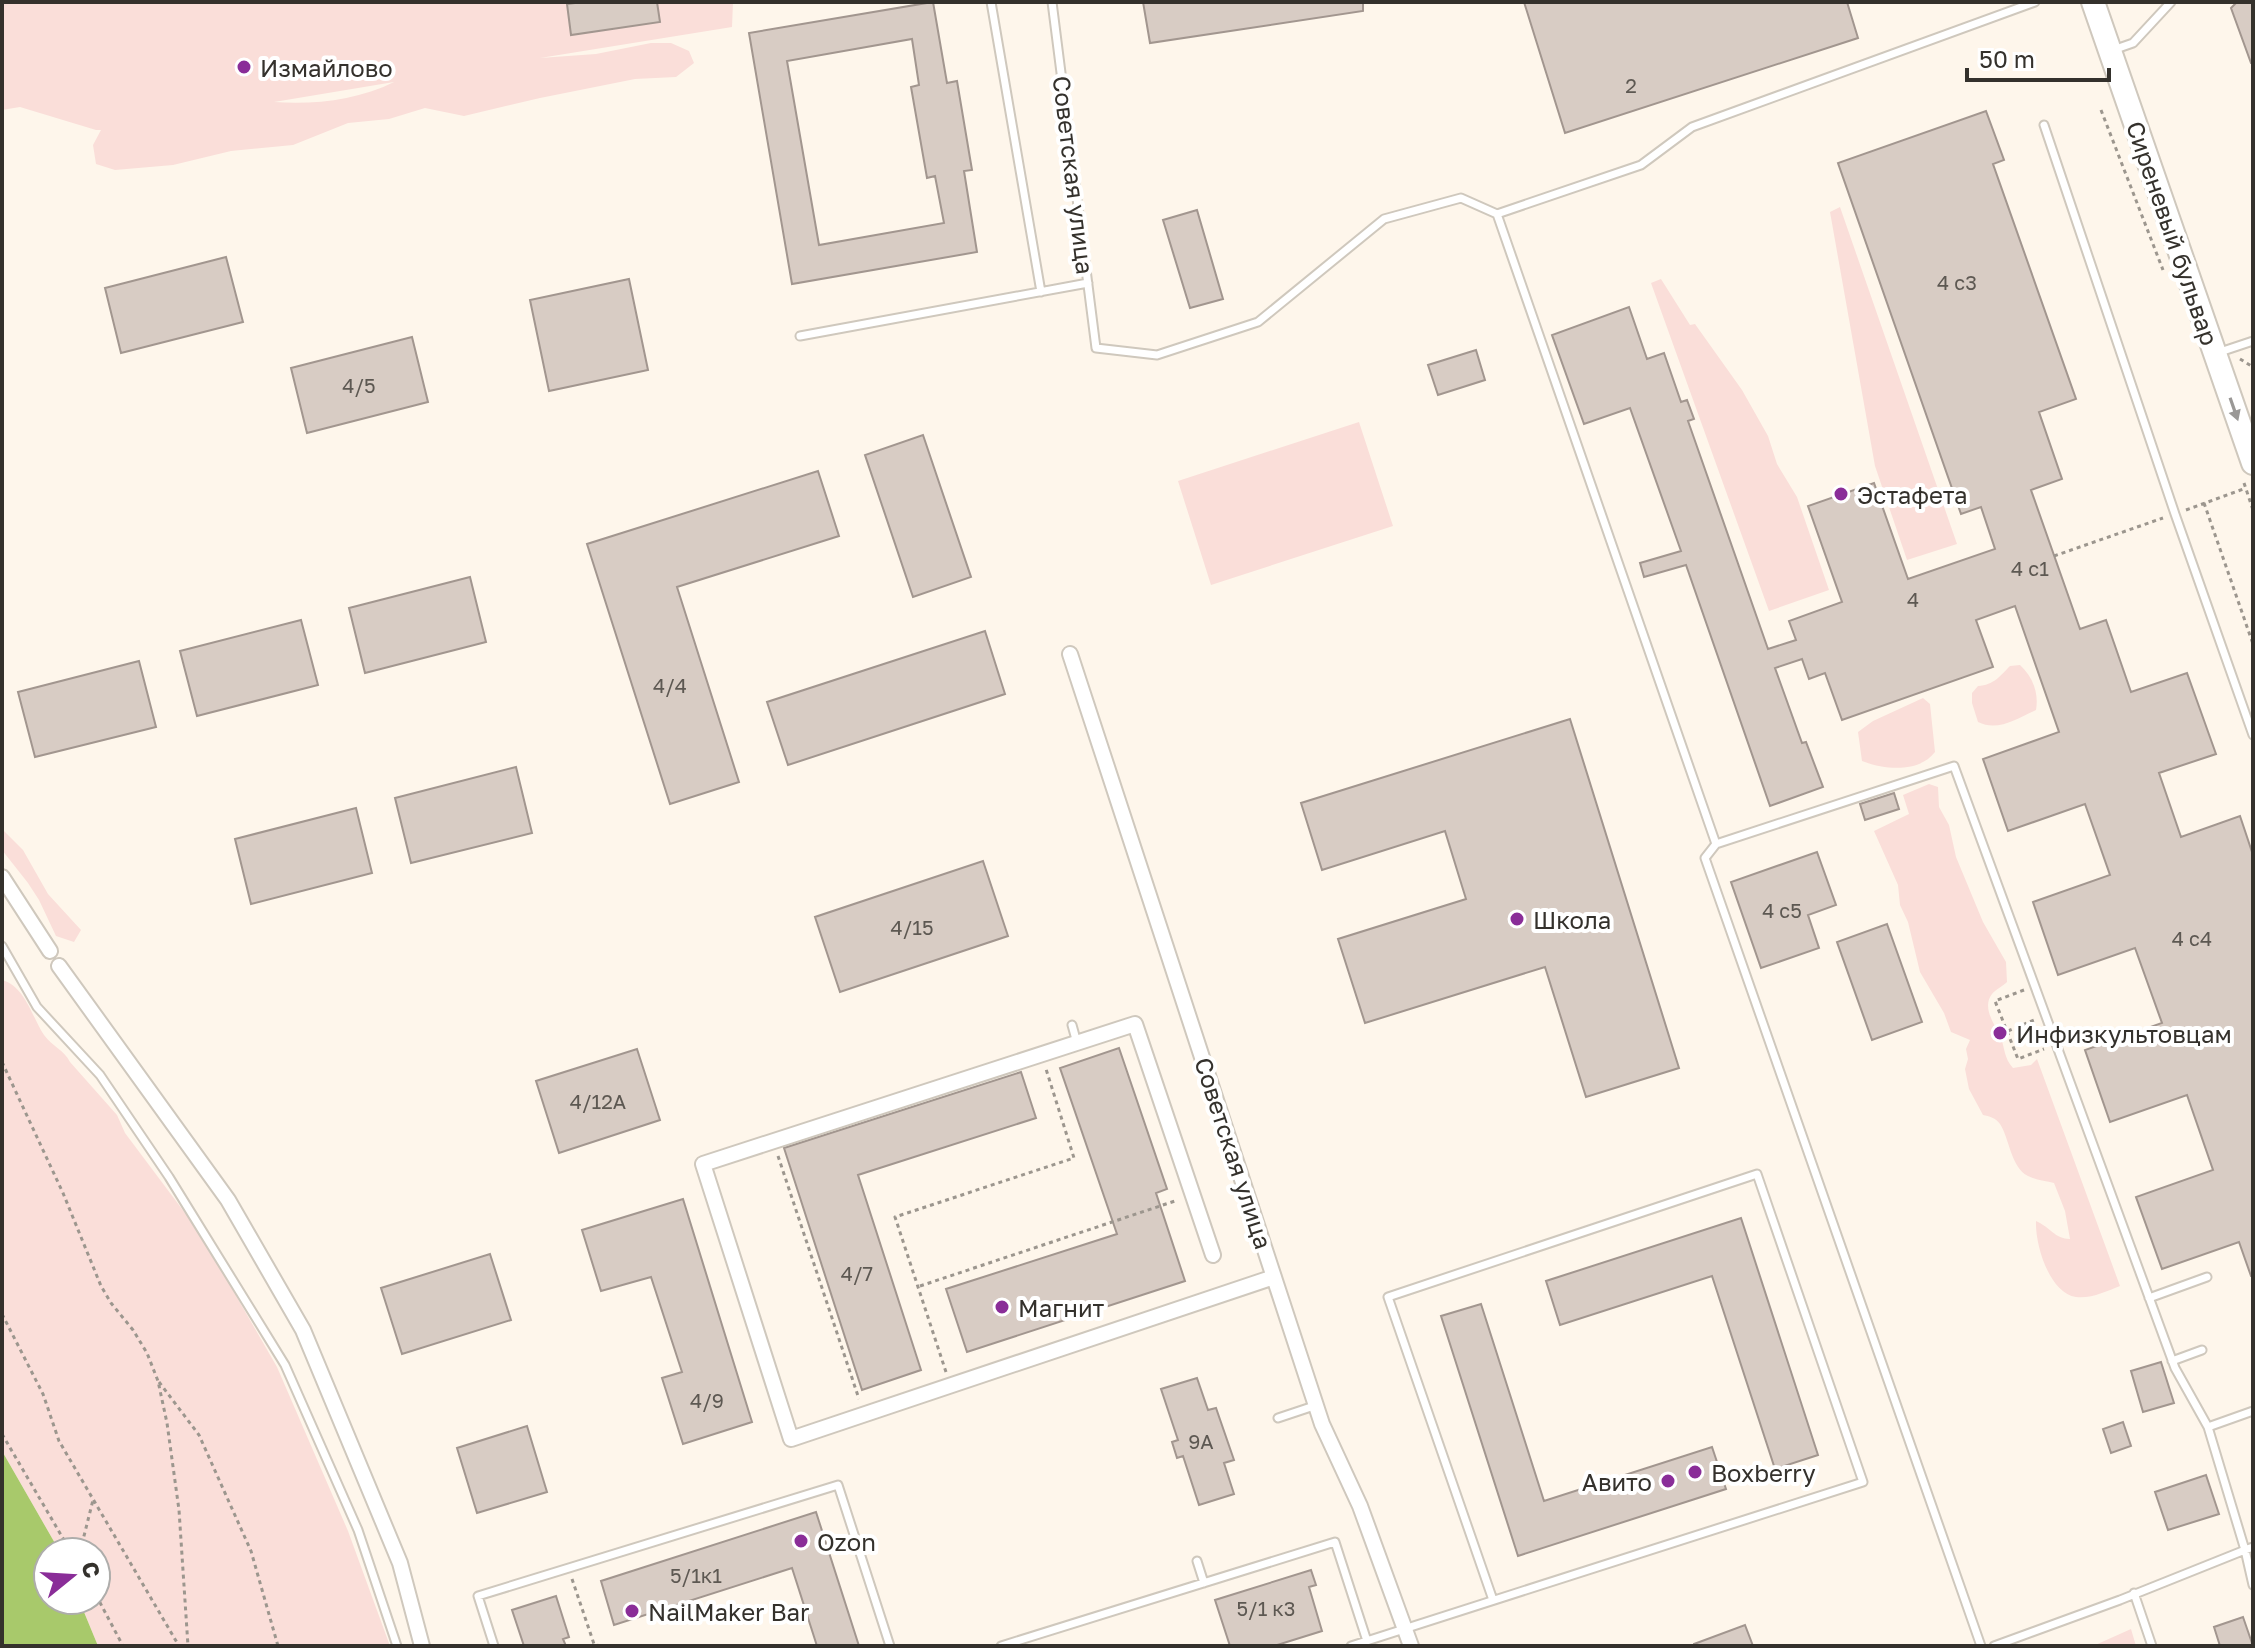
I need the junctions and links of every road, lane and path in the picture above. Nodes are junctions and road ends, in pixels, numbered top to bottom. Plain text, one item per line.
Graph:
1 (991, 2) edge
2 (1052, 2) edge
3 (2035, 2) edge
4 (2093, 2) edge
5 (2171, 2) edge
6 (2110, 51) junction
7 (2044, 125) dead end
8 (1497, 214) junction
9 (1088, 283) junction
10 (1041, 292) junction
11 (800, 336) dead end
12 (2253, 341) edge
13 (2215, 354) junction
14 (2253, 463) edge
15 (2246, 488) dead end
16 (2204, 503) junction
17 (2175, 514) junction
18 (2054, 556) dead end
19 (2253, 644) edge
20 (1070, 654) dead end
21 (2253, 735) edge
22 (1716, 844) junction
23 (2, 877) edge
24 (2, 946) edge
25 (50, 951) dead end
26 (59, 966) dead end
27 (2035, 986) junction
28 (2038, 1019) dead end
29 (1072, 1025) dead end
30 (2007, 1031) junction
31 (1077, 1043) junction
32 (2056, 1044) junction
33 (1042, 1054) junction
34 (2, 1062) edge
35 (773, 1141) junction
36 (1193, 1195) junction
37 (1213, 1255) dead end
38 (1274, 1277) junction
39 (2207, 1277) dead end
40 (918, 1287) junction
41 (2149, 1298) junction
42 (2, 1314) edge
43 (2202, 1350) dead end
44 (2172, 1361) junction
45 (158, 1381) junction
46 (951, 1385) junction
47 (1317, 1405) junction
48 (2253, 1411) edge
49 (864, 1414) junction
50 (1278, 1418) dead end
51 (2208, 1427) junction
52 (2, 1434) edge
53 (93, 1500) junction
54 (62, 1536) edge
55 (84, 1536) edge
56 (2249, 1548) edge
57 (1197, 1561) dead end
58 (569, 1567) junction
59 (1204, 1583) junction
60 (2253, 1585) edge
61 (2134, 1593) junction
62 (1493, 1600) junction
63 (107, 1616) edge
64 (1405, 1628) junction
65 (1367, 1641) junction
66 (123, 1646) edge
67 (179, 1646) edge
68 (188, 1646) edge
69 (278, 1646) edge
70 (397, 1646) edge
71 (422, 1646) edge
72 (494, 1646) edge
73 (600, 1646) edge
74 (890, 1646) edge
75 (1001, 1646) edge
76 (1351, 1646) edge
77 (1411, 1646) edge
78 (1981, 1646) edge
79 (1994, 1646) edge
80 (2152, 1646) edge

1 - 10 lane
2 - 9 lane, Советская улица
3 - 8 lane
4 - 6 main road, Сиреневый бульвар
5 - 6 lane
6 - 13 main road, Сиреневый бульвар
7 - 17 lane
8 - 9 lane, Советская улица
8 - 22 lane
9 - 10 lane
10 - 11 lane
12 - 13 lane
13 -> 14 main road, Сиреневый бульвар
15 - 16 path
16 - 17 path
16 - 19 path
17 - 18 path
17 - 21 lane
20 - 38 street, Советская улица
22 - 27 lane
22 - 78 lane
23 - 25 street
24 - 70 lane
26 - 71 street
27 - 30 path
27 - 32 lane
28 - 30 path
29 - 31 lane
30 - 32 path
31 - 33 street
31 - 36 street
32 - 41 lane
33 - 35 street
33 - 40 path
34 - 45 path
35 - 49 path
35 - 49 street
36 - 37 street
36 - 40 path
38 - 46 street
38 - 47 street, Советская улица
39 - 41 lane
40 - 46 path
41 - 44 lane
42 - 53 path
43 - 44 lane
44 - 51 lane
45 - 68 path
45 - 69 path
46 - 49 street
47 - 50 lane
47 - 64 street, Советская улица
48 - 51 lane
51 - 56 lane
52 - 54 path
53 - 55 path
53 - 67 path
56 - 60 lane
56 - 61 lane
57 - 59 lane
58 - 72 lane
58 - 73 path
58 - 74 lane
59 - 65 lane
59 - 75 lane
61 - 79 lane
61 - 80 lane
62 - 62 lane
62 - 64 lane
63 - 66 path
64 - 65 lane
64 - 77 street, Советская улица
65 - 76 lane

